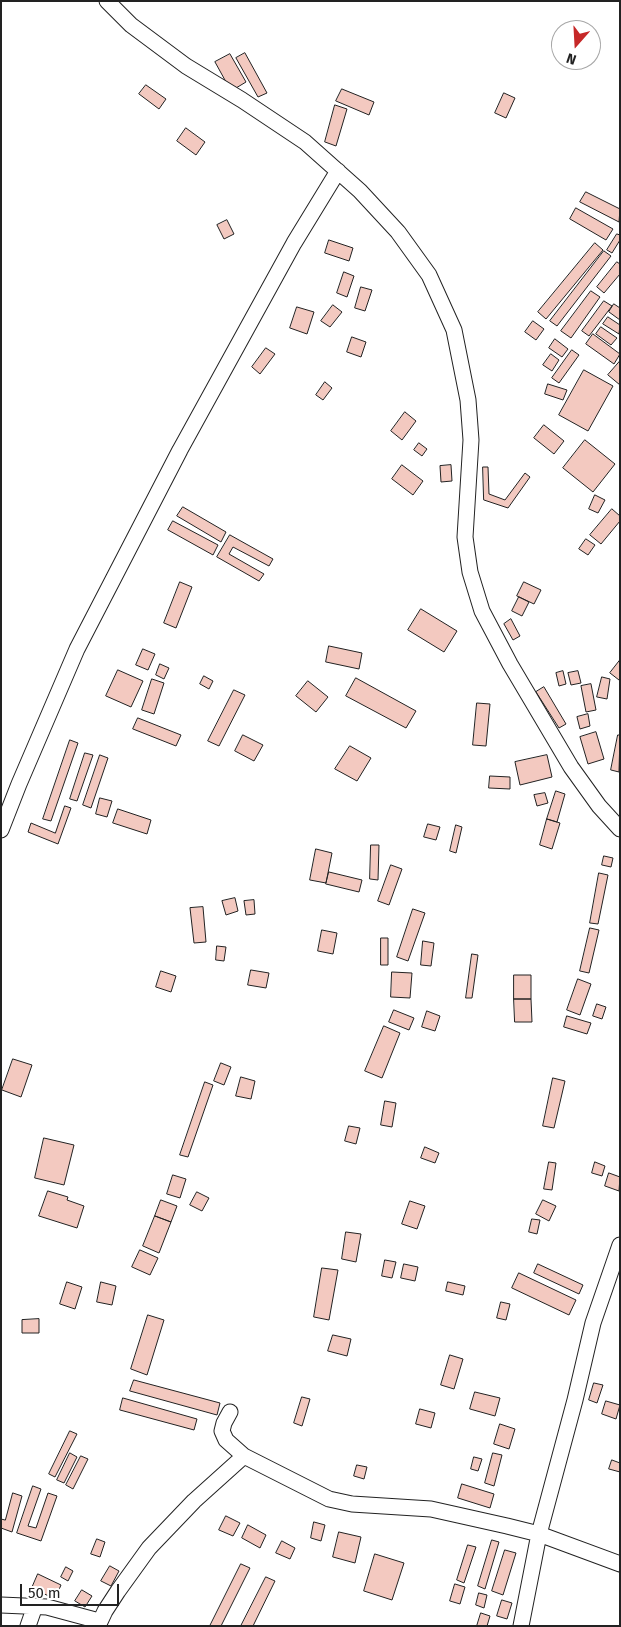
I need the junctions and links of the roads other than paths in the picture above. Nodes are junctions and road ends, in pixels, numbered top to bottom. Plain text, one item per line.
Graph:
1 (106, 1) edge
2 (338, 171) junction
3 (620, 829) edge
4 (1, 830) edge
5 (620, 1245) edge
6 (230, 1412) dead end
7 (244, 1456) junction
8 (539, 1534) junction
9 (620, 1564) edge
10 (1, 1605) edge
11 (35, 1606) junction
12 (99, 1623) edge
13 (28, 1626) edge
14 (521, 1626) edge

1 - 2 street
2 - 3 street
2 - 4 street
5 - 8 street
6 - 7 street
7 - 8 street
7 - 12 street
8 - 9 street
8 - 14 street
10 - 11 street
11 - 12 street
11 - 13 street

